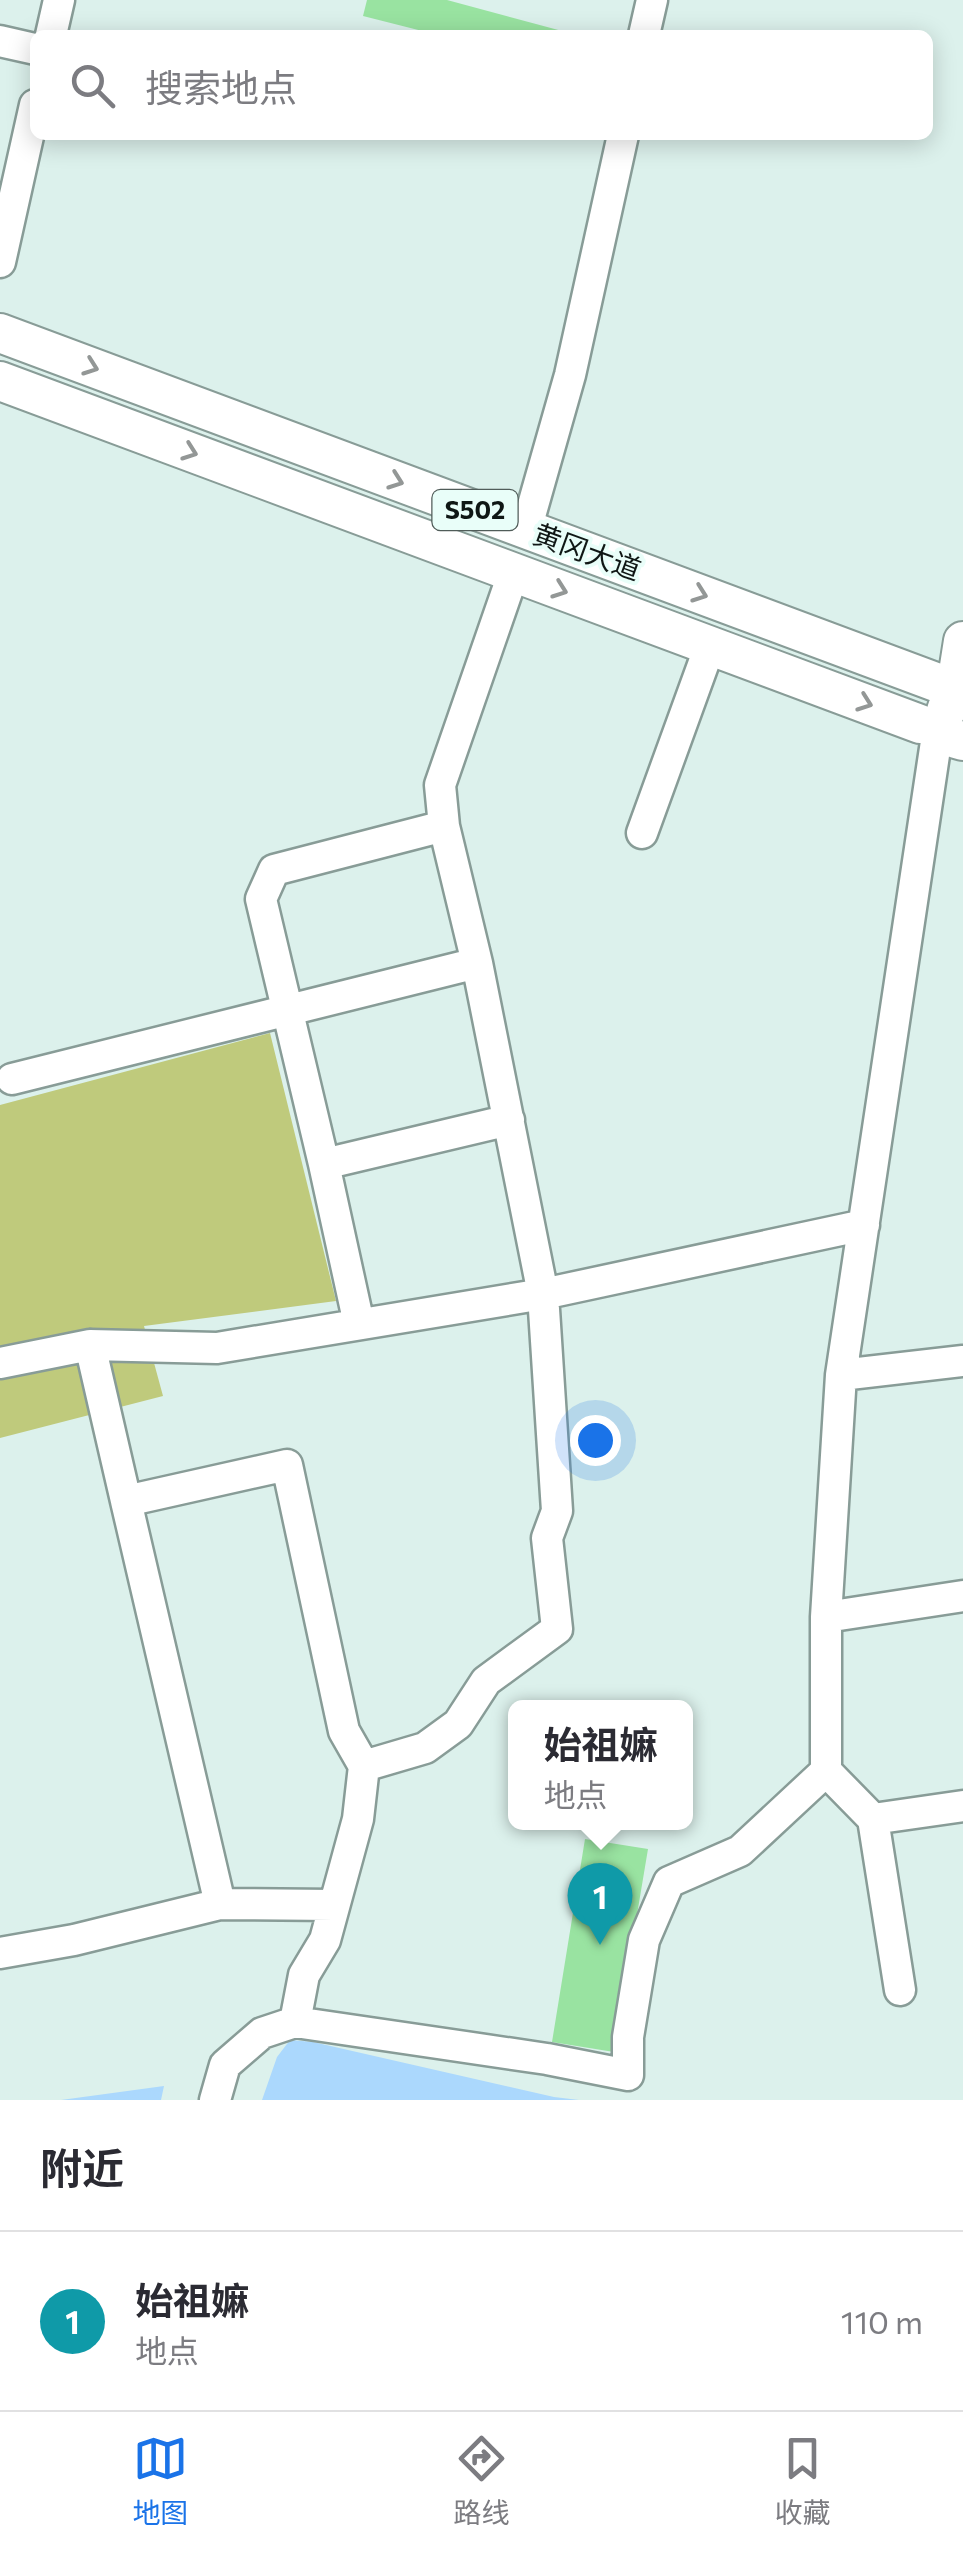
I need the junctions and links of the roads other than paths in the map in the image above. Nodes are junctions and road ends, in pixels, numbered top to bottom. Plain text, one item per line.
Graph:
1 (59, 0) edge
2 (652, 0) edge
3 (52, 30) edge
4 (645, 30) edge
5 (0, 41) edge
6 (30, 48) edge
7 (30, 112) edge
8 (14, 134) edge
9 (621, 140) edge
10 (0, 262) edge
11 (0, 333) edge
12 (0, 381) edge
13 (528, 523) dead end
14 (511, 580) dead end
15 (963, 641) edge
16 (707, 654) dead end
17 (949, 687) dead end
18 (944, 735) edge
19 (444, 826) junction
20 (642, 834) dead end
21 (477, 964) junction
22 (286, 1011) junction
23 (12, 1079) dead end
24 (509, 1120) junction
25 (324, 1164) junction
26 (864, 1224) junction
27 (543, 1294) junction
28 (359, 1324) junction
29 (90, 1345) junction
30 (963, 1361) edge
31 (0, 1363) edge
32 (840, 1375) junction
33 (126, 1501) junction
34 (963, 1596) edge
35 (826, 1617) junction
36 (364, 1766) junction
37 (826, 1771) junction
38 (963, 1806) edge
39 (873, 1819) junction
40 (220, 1904) junction
41 (334, 1906) junction
42 (0, 1953) edge
43 (900, 1990) dead end
44 (295, 2022) junction
45 (628, 2088) edge
46 (215, 2100) edge

1 - 3 street
2 - 4 street
5 - 6 street
7 - 8 street
8 - 10 street
9 - 13 street
11 -> 17 main road, 黄冈大道 / S502
12 -> 18 main road, 黄冈大道 / S502
14 - 19 street
15 - 18 main road
16 - 20 street
18 - 26 street
19 - 21 street
19 - 22 street
21 - 22 street
21 - 24 street
22 - 23 street
22 - 25 street
24 - 25 street
24 - 27 street
25 - 28 street
26 - 27 street
26 - 32 street
27 - 28 street
27 - 36 street
28 - 29 street
29 - 31 street
29 - 33 street
30 - 32 street
32 - 35 street
33 - 36 street
33 - 40 street
34 - 35 street
35 - 37 street
36 - 41 street
37 - 39 street
37 - 45 street
38 - 39 street
39 - 43 street
40 - 41 street
40 - 42 street
41 - 44 street
44 - 45 street
44 - 46 street

